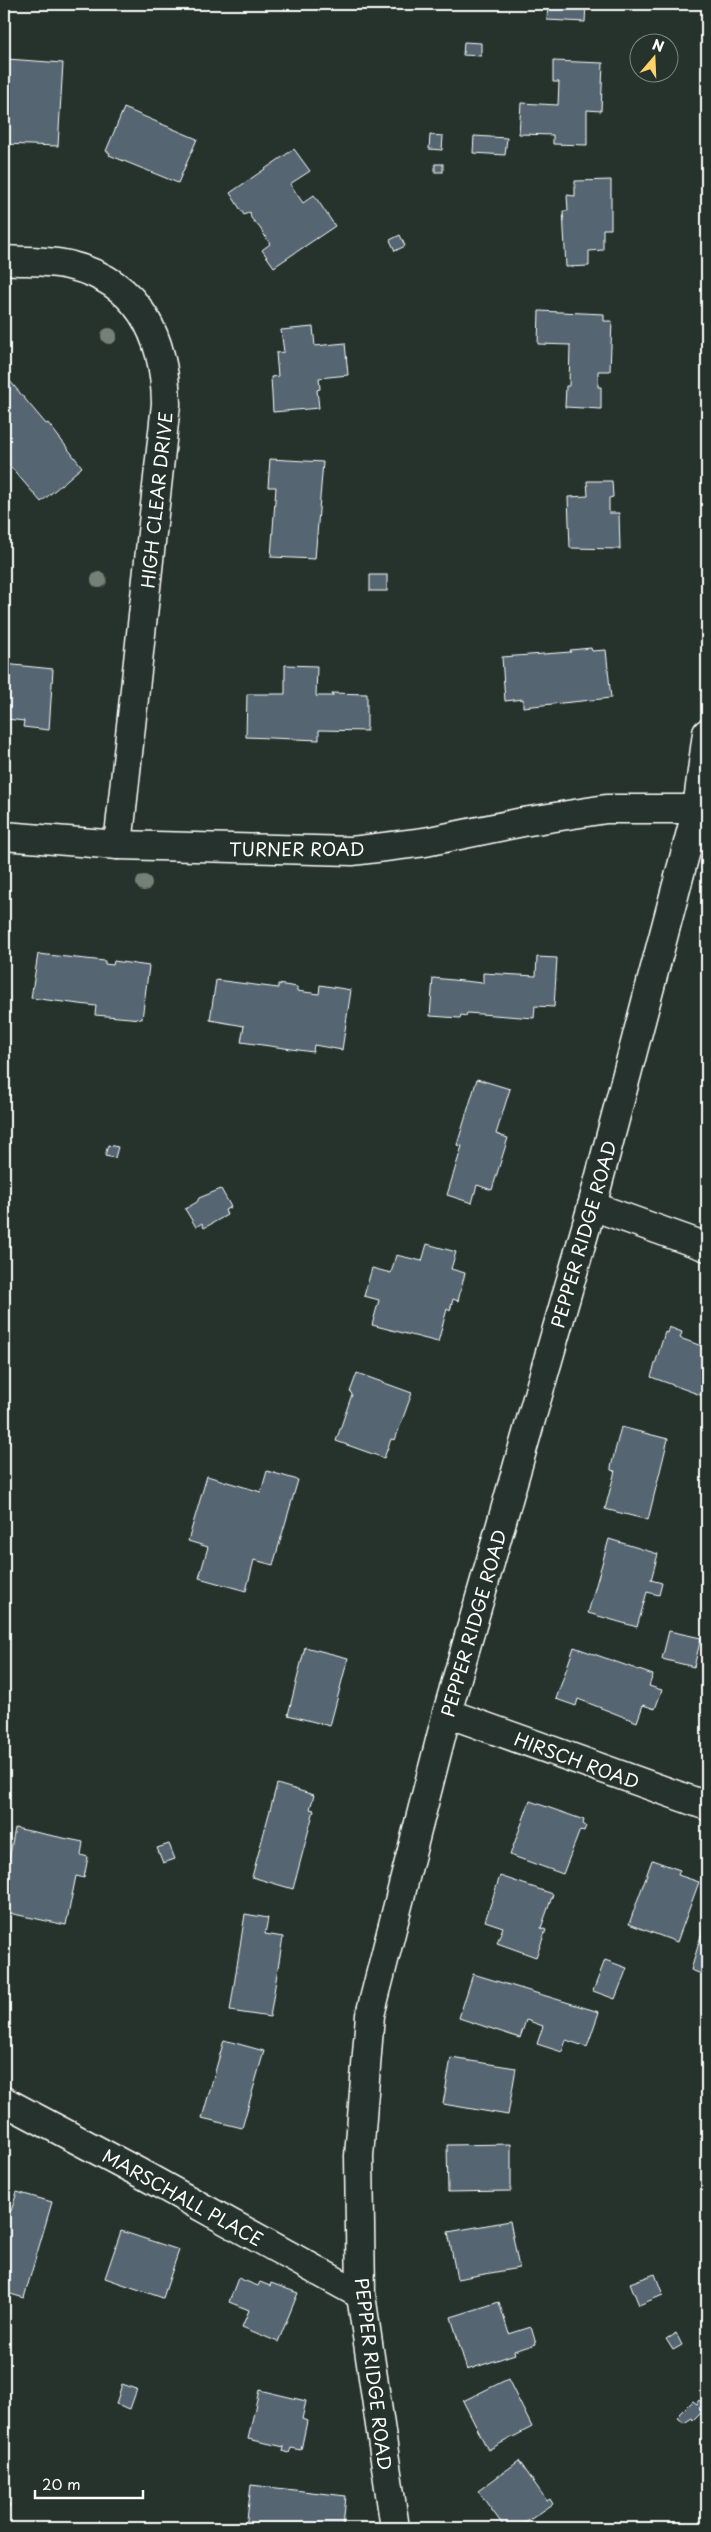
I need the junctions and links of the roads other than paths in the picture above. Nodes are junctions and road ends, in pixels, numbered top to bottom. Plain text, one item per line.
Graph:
1 (4, 260) edge
2 (707, 733) edge
3 (702, 809) edge
4 (4, 836) edge
5 (118, 845) junction
6 (592, 1206) junction
7 (707, 1247) edge
8 (447, 1713) junction
9 (707, 1806) edge
10 (4, 2101) edge
11 (361, 2295) junction
12 (395, 2528) edge

1 - 5 street, HIGH CLEAR DRIVE
2 - 3 street, PEPPER RIDGE ROAD
3 - 5 street, TURNER ROAD
3 - 6 street, PEPPER RIDGE ROAD
4 - 5 street, TURNER ROAD
6 - 7 street
6 - 8 street, PEPPER RIDGE ROAD
8 - 9 street, HIRSCH ROAD
8 - 11 street, PEPPER RIDGE ROAD
10 - 11 street, MARSCHALL PLACE
11 - 12 street, PEPPER RIDGE ROAD

